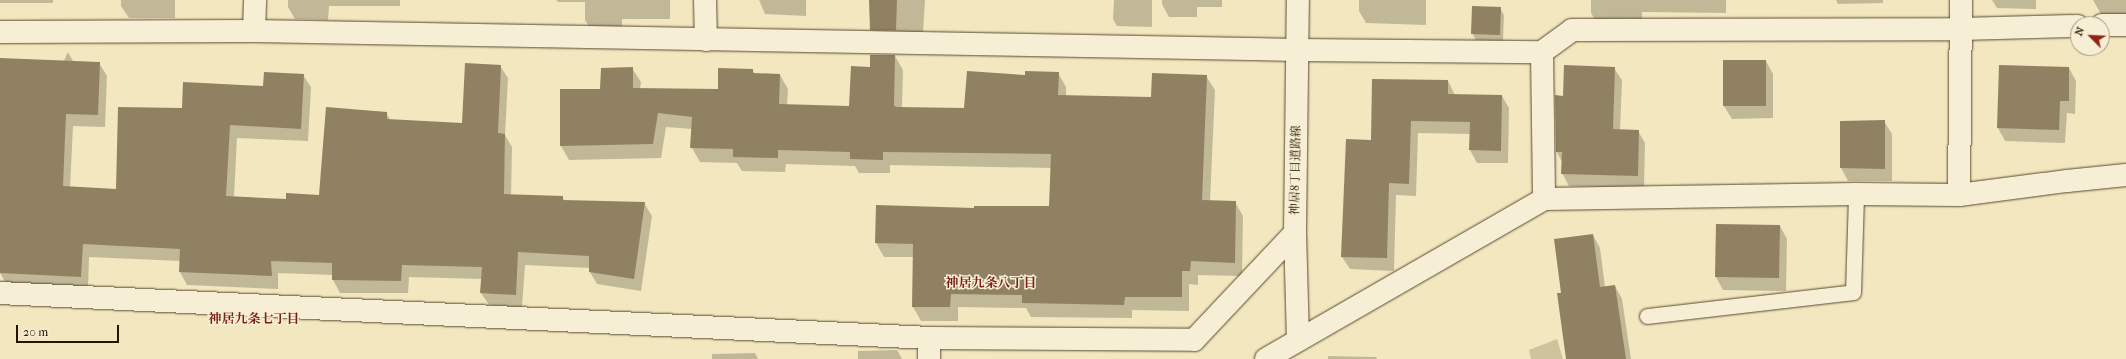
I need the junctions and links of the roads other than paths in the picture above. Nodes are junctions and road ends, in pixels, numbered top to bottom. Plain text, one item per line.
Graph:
1 (255, 0) edge
2 (705, 0) edge
3 (1298, 0) edge
4 (1961, 0) edge
5 (2110, 25) edge
6 (2126, 25) edge
7 (2070, 26) edge
8 (1961, 29) junction
9 (254, 31) junction
10 (0, 32) edge
11 (706, 40) junction
12 (1298, 50) junction
13 (1542, 52) junction
14 (2126, 175) edge
15 (1856, 194) junction
16 (1959, 196) junction
17 (1544, 198) junction
18 (1295, 233) junction
19 (0, 293) edge
20 (1647, 316) dead end
21 (929, 338) junction
22 (1298, 340) junction
23 (929, 359) edge
24 (1266, 359) edge

1 - 9 street
2 - 11 street
3 - 12 street, 神居8丁目道路線
4 - 8 street
5 - 6 street
7 - 8 street
8 - 13 street
8 - 16 street
9 - 10 street
9 - 11 street
11 - 12 street
12 - 13 street
12 - 18 street, 神居8丁目道路線
13 - 17 street
14 - 16 street
15 - 16 street
15 - 17 street
15 - 20 lane
17 - 22 street
18 - 21 street
18 - 22 street, 神居8丁目道路線
19 - 21 street
21 - 23 street
22 - 24 street

